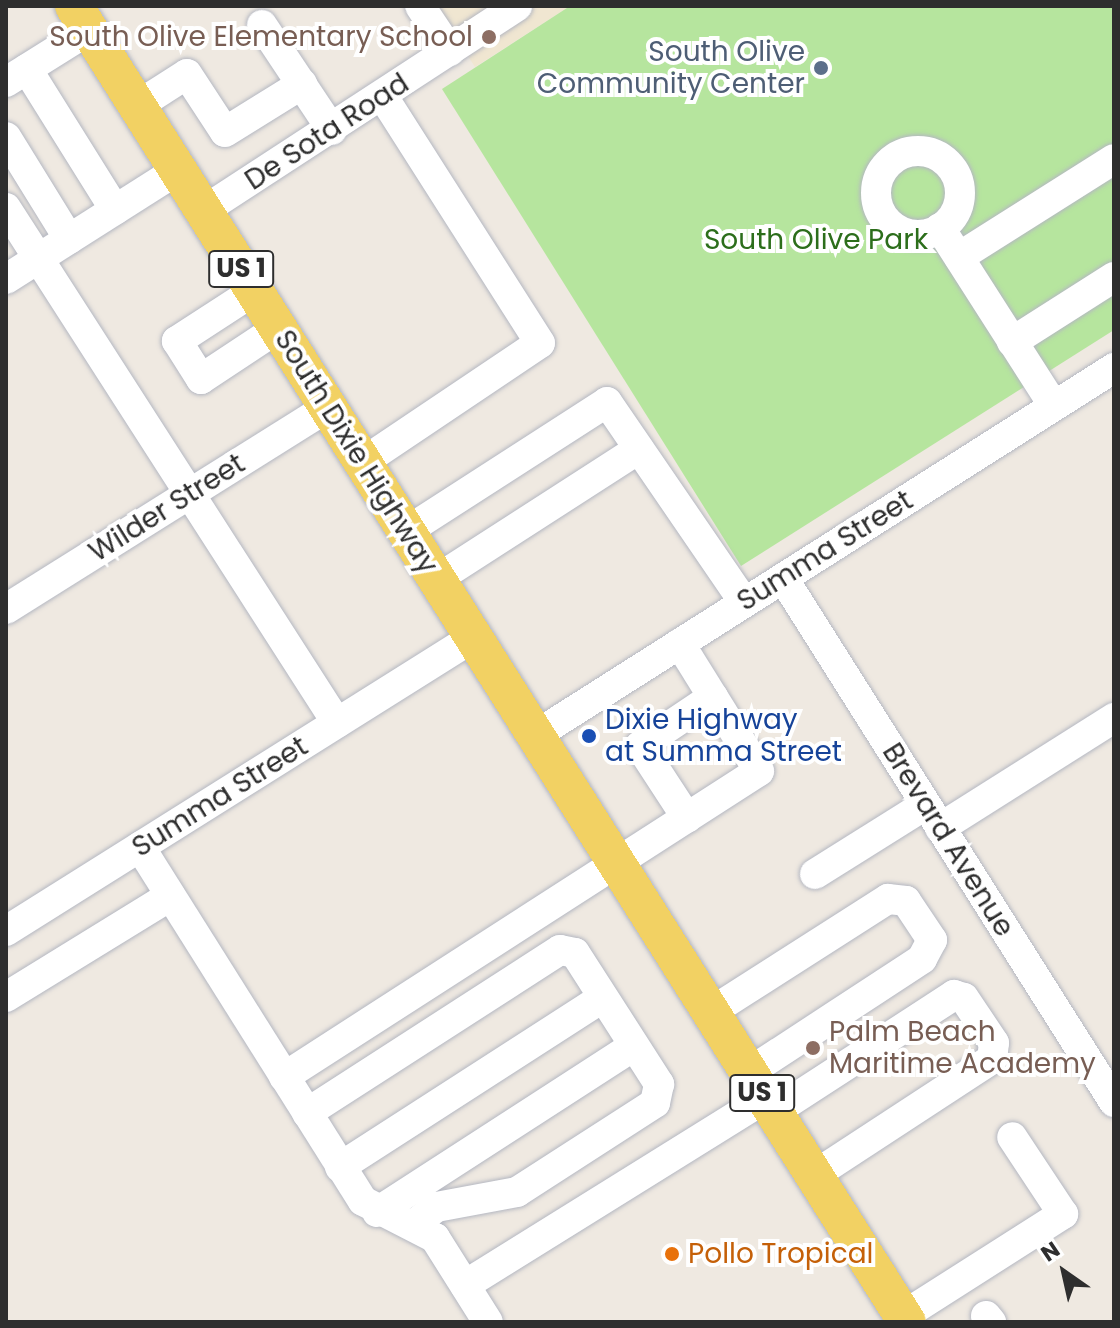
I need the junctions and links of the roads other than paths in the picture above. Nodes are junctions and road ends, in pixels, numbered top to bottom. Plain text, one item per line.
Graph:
1 (420, 6) edge
2 (517, 6) edge
3 (81, 18) edge
4 (262, 25) dead end
5 (450, 51) junction
6 (17, 76) edge
7 (302, 84) junction
8 (383, 97) junction
9 (137, 106) junction
10 (332, 130) junction
11 (6, 137) edge
12 (1114, 159) edge
13 (178, 170) junction
14 (6, 208) edge
15 (115, 210) junction
16 (203, 211) junction
17 (940, 228) dead end
18 (69, 239) junction
19 (959, 257) junction
20 (38, 259) junction
21 (1114, 277) edge
22 (6, 279) edge
23 (254, 291) junction
24 (278, 328) junction
25 (1012, 342) junction
26 (1114, 368) edge
27 (1054, 406) junction
28 (328, 407) junction
29 (639, 449) junction
30 (363, 462) junction
31 (188, 495) junction
32 (407, 531) junction
33 (783, 578) junction
34 (437, 579) junction
35 (744, 602) junction
36 (6, 609) edge
37 (474, 637) junction
38 (680, 644) junction
39 (713, 697) junction
40 (1114, 718) edge
41 (337, 723) junction
42 (536, 735) junction
43 (932, 817) junction
44 (687, 818) junction
45 (140, 847) junction
46 (613, 857) junction
47 (815, 874) dead end
48 (170, 896) junction
49 (6, 931) edge
50 (6, 997) edge
51 (602, 998) junction
52 (711, 1012) junction
53 (634, 1046) junction
54 (284, 1077) junction
55 (1109, 1084) edge
56 (763, 1094) junction
57 (307, 1113) junction
58 (1012, 1137) dead end
59 (340, 1167) junction
60 (815, 1175) junction
61 (377, 1212) junction
62 (415, 1224) junction
63 (465, 1285) junction
64 (480, 1319) edge
65 (905, 1319) edge

1 - 5 street
2 - 5 street, De Sota Road
3 - 6 street
3 - 9 main road, South Dixie Highway / US 1
4 - 7 street
5 - 8 street, De Sota Road
6 - 15 street
7 - 9 street
7 - 10 street
8 - 10 street, De Sota Road
8 - 30 street
9 - 13 main road, South Dixie Highway / US 1
10 - 16 street, De Sota Road
11 - 18 street
12 - 19 street
13 - 15 street
13 - 16 main road, South Dixie Highway / US 1
14 - 20 street
15 - 18 street
16 - 23 main road, South Dixie Highway / US 1
17 - 19 street
18 - 20 street
19 - 25 street
20 - 22 street
20 - 31 street
21 - 25 street
23 - 24 main road, South Dixie Highway / US 1
23 - 24 street
24 - 28 main road, South Dixie Highway / US 1
25 - 27 street
26 - 27 street, Summa Street
27 - 33 street, Summa Street
28 - 30 main road, South Dixie Highway / US 1
28 - 31 street, Wilder Street
29 - 32 street
29 - 34 street
29 - 35 street
30 - 32 main road, South Dixie Highway / US 1
31 - 36 street, Wilder Street
31 - 41 street
32 - 34 main road, South Dixie Highway / US 1
33 - 35 street, Summa Street
33 - 43 street, Brevard Avenue
34 - 37 main road, South Dixie Highway / US 1
35 - 38 street, Summa Street
37 - 41 street, Summa Street
37 - 42 main road, South Dixie Highway / US 1
38 - 39 street
38 - 42 street, Summa Street
39 - 44 street
39 - 44 street
40 - 43 street
41 - 45 street, Summa Street
42 - 46 main road, US 1
43 - 47 street
43 - 55 street, Brevard Avenue
44 - 46 street
45 - 48 street
45 - 49 street, Summa Street
46 - 52 main road, US 1
46 - 54 street
48 - 50 street
48 - 54 street
51 - 53 street
51 - 57 street
51 - 59 street
52 - 56 main road, US 1
52 - 56 street
53 - 61 street
53 - 62 street
54 - 57 street
56 - 60 main road, US 1
56 - 60 street
56 - 63 street
57 - 59 street
58 - 65 street
59 - 61 street
60 - 65 main road, US 1
61 - 62 street
62 - 63 street
63 - 64 street

